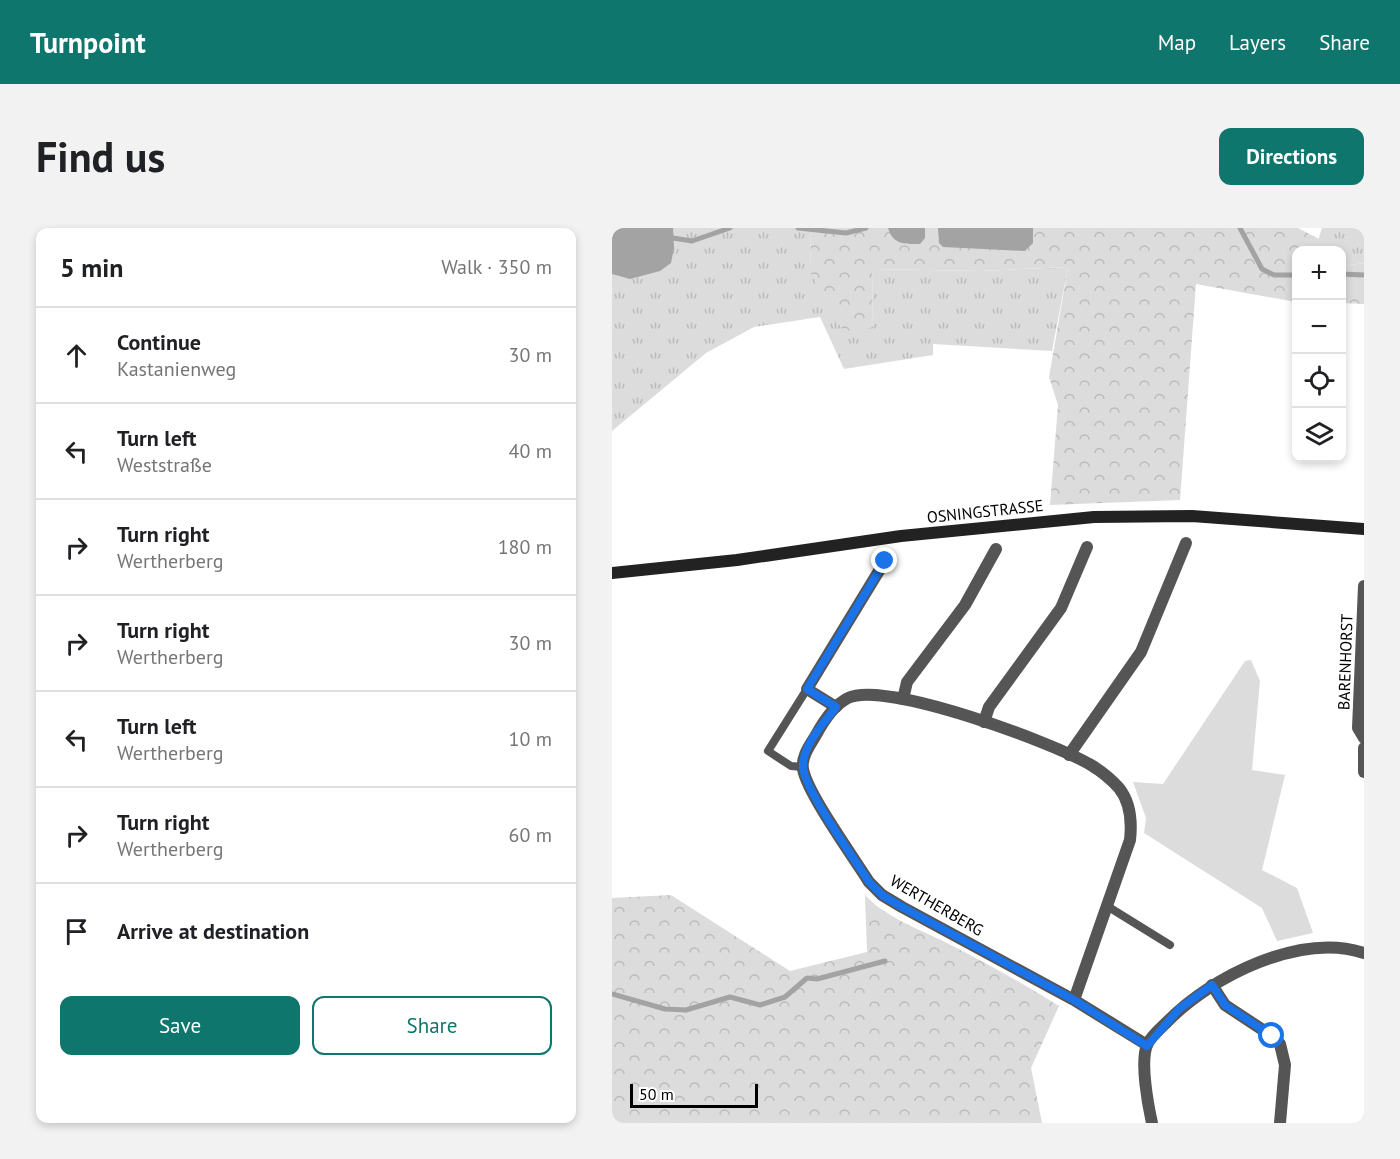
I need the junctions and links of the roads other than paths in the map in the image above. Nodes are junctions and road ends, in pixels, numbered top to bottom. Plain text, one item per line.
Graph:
1 (1364, 529) edge
2 (1186, 543) dead end
3 (1087, 547) dead end
4 (996, 549) dead end
5 (885, 561) dead end
6 (612, 573) edge
7 (1364, 586) edge
8 (807, 689) junction
9 (903, 699) junction
10 (836, 707) junction
11 (984, 722) junction
12 (1364, 738) edge
13 (1364, 748) edge
14 (1069, 754) junction
15 (803, 767) junction
16 (1364, 772) edge
17 (1107, 906) junction
18 (1170, 945) dead end
19 (1364, 952) edge
20 (1212, 985) junction
21 (1074, 1000) junction
22 (1147, 1046) junction
23 (1152, 1123) edge
24 (1280, 1123) edge

1 - 6 street, OSNINGSTRASSE
2 - 14 street
3 - 11 street
4 - 9 street
5 - 8 street
7 - 12 street, BARENHORST
8 - 10 street
8 - 15 lane
9 - 10 street
9 - 11 street
10 - 15 street
11 - 14 street
13 - 16 street
14 - 17 street
15 - 21 street, WERTHERBERG
17 - 18 lane
17 - 21 street
19 - 20 street
20 - 22 street
20 - 24 street
21 - 22 street, WERTHERBERG
22 - 23 street

